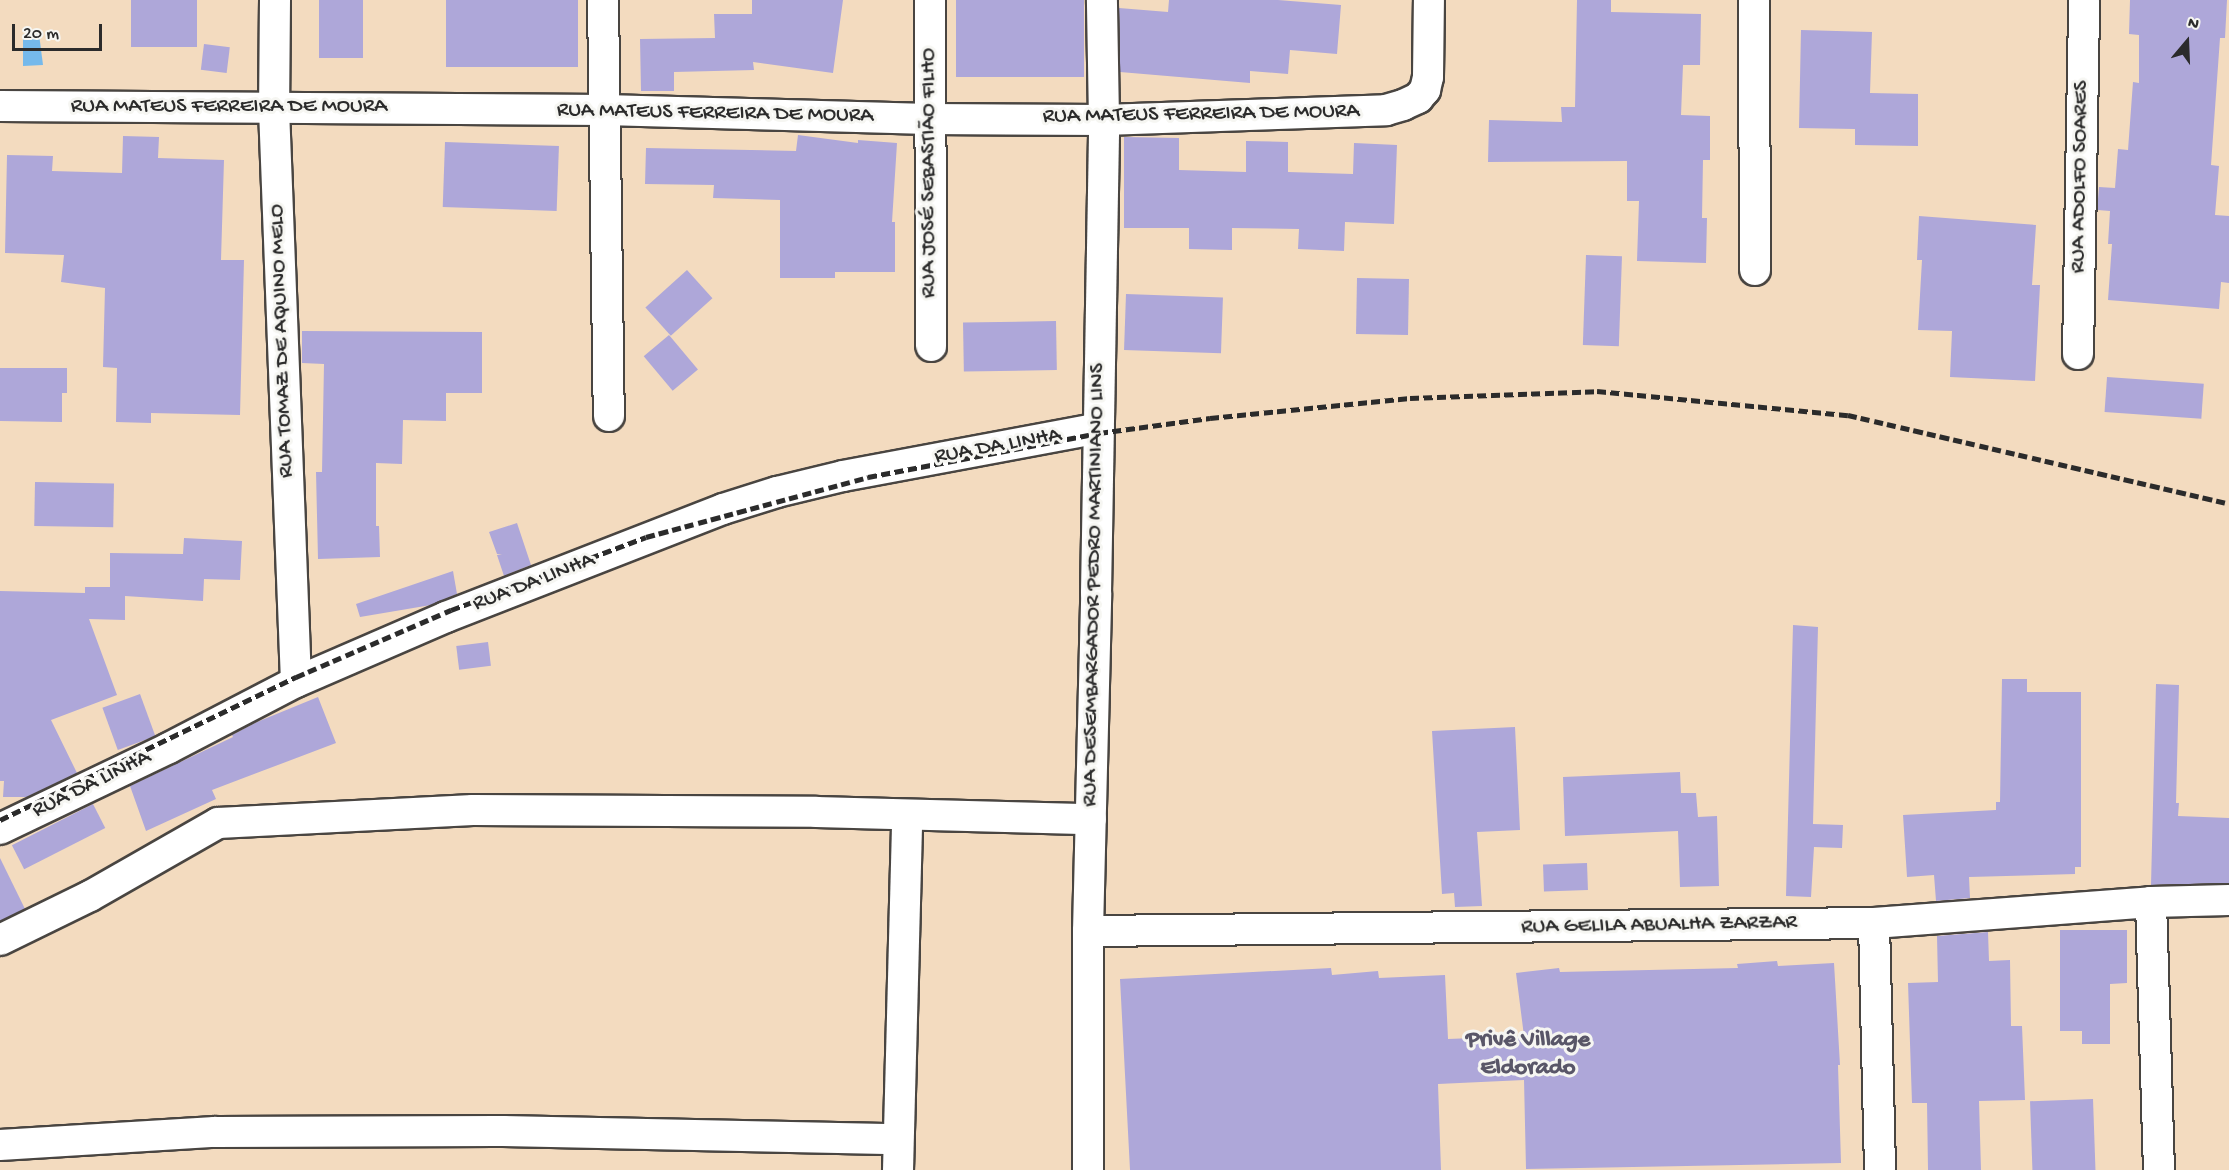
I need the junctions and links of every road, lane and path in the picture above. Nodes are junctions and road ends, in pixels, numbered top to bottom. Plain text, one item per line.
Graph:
1 (275, 0) edge
2 (603, 0) edge
3 (930, 0) edge
4 (1102, 0) edge
5 (1428, 0) edge
6 (1754, 0) edge
7 (2084, 0) edge
8 (0, 106) edge
9 (274, 109) junction
10 (605, 110) junction
11 (928, 119) junction
12 (1104, 120) junction
13 (1755, 270) dead end
14 (931, 346) dead end
15 (2078, 354) dead end
16 (609, 416) dead end
17 (1099, 428) junction
18 (296, 682) junction
19 (907, 814) junction
20 (1090, 819) junction
21 (0, 829) edge
22 (2229, 900) edge
23 (2151, 902) junction
24 (1874, 923) junction
25 (1088, 931) junction
26 (0, 940) edge
27 (898, 1139) junction
28 (0, 1145) edge
29 (898, 1170) edge
30 (1088, 1170) edge
31 (1880, 1170) edge
32 (2159, 1170) edge

1 - 9 street, RUA TOMAZ DE AQUINO MELO
2 - 10 street
3 - 11 street, RUA JOSÉ SEBASTIÃO FILHO
4 - 12 street, RUA DESEMBARGADOR PEDRO MARTINIANO LINS
5 - 12 street, RUA MATEUS FERREIRA DE MOURA
6 - 13 street
7 - 15 street, RUA ADOLFO SOARES
8 - 9 street, RUA MATEUS FERREIRA DE MOURA
9 - 10 street, RUA MATEUS FERREIRA DE MOURA
9 - 18 street, RUA TOMAZ DE AQUINO MELO
10 - 11 street, RUA MATEUS FERREIRA DE MOURA
10 - 16 street
11 - 12 street, RUA MATEUS FERREIRA DE MOURA
11 - 14 street, RUA JOSÉ SEBASTIÃO FILHO
12 - 17 street, RUA DESEMBARGADOR PEDRO MARTINIANO LINS
17 - 18 street, RUA DA LINHA
17 - 20 street, RUA DESEMBARGADOR PEDRO MARTINIANO LINS
18 - 21 street, RUA DA LINHA
19 - 20 street
19 - 26 street
19 - 27 street
20 - 25 street, RUA DESEMBARGADOR PEDRO MARTINIANO LINS
22 - 23 street, RUA GELILA ABUALHA ZARZAR
23 - 24 street, RUA GELILA ABUALHA ZARZAR
23 - 32 street
24 - 25 street, RUA GELILA ABUALHA ZARZAR
24 - 31 street
25 - 30 street, RUA DESEMBARGADOR PEDRO MARTINIANO LINS
27 - 28 street
27 - 29 street

